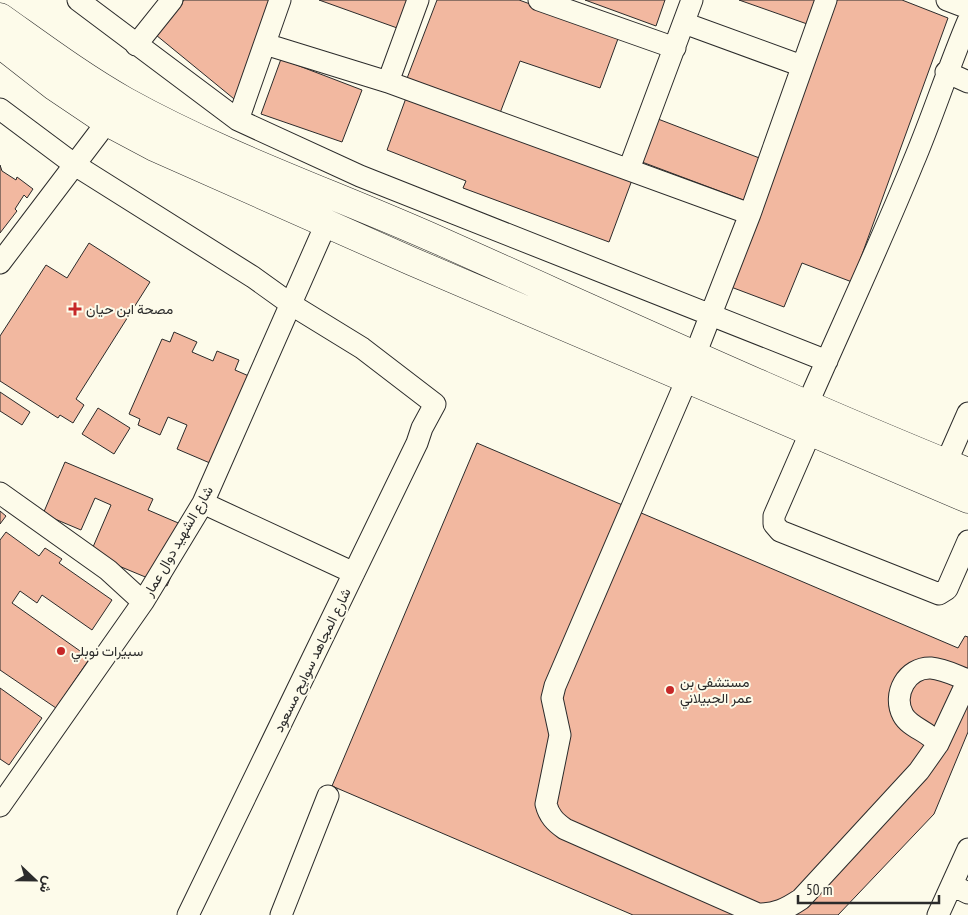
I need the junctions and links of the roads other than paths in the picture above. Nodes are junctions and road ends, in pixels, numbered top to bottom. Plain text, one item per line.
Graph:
1 (78, 0) edge
2 (172, 0) edge
3 (280, 0) edge
4 (418, 0) edge
5 (538, 0) edge
6 (692, 0) edge
7 (826, 0) edge
8 (948, 0) edge
9 (968, 8) edge
10 (0, 17) edge
11 (968, 21) edge
12 (684, 23) junction
13 (0, 44) edge
14 (136, 44) junction
15 (265, 44) junction
16 (675, 48) junction
17 (802, 66) junction
18 (946, 72) junction
19 (388, 82) junction
20 (968, 82) edge
21 (0, 110) edge
22 (238, 120) junction
23 (107, 122) junction
24 (75, 165) junction
25 (629, 169) junction
26 (750, 214) junction
27 (326, 224) junction
28 (0, 263) edge
29 (292, 305) junction
30 (713, 314) junction
31 (827, 361) junction
32 (691, 367) junction
33 (808, 403) junction
34 (968, 413) edge
35 (811, 431) junction
36 (957, 467) edge
37 (0, 493) edge
38 (968, 499) edge
39 (203, 503) junction
40 (968, 541) edge
41 (354, 573) junction
42 (143, 602) junction
43 (968, 680) edge
44 (938, 744) junction
45 (328, 796) dead end
46 (0, 806) edge
47 (968, 850) edge
48 (960, 889) edge
49 (188, 915) edge
50 (280, 915) edge
51 (938, 915) edge

1 - 14 street
2 - 14 street
3 - 15 street
4 - 19 street
5 - 16 street
6 - 12 street
7 - 17 street
8 - 9 street
10 - 32 main road
11 - 18 street
12 - 16 street
12 - 17 street
13 - 23 main road
14 - 22 street
15 - 19 street
15 - 22 street
16 - 25 street
17 - 26 street
18 - 20 street
18 - 31 street
19 - 25 street
21 - 24 street
22 - 30 street
23 - 24 street
23 - 27 main road
24 - 28 street
24 - 29 street
25 - 26 street
26 - 30 street
27 - 29 street, شارع الشهيد دوال عمار
27 - 32 main road
29 - 39 street, شارع الشهيد دوال عمار
29 - 41 street, شارع المجاهد سوايح مسعود
30 - 31 street
30 - 32 street
31 - 33 street
32 - 33 main road
32 - 35 main road
32 - 44 street
33 - 36 main road
34 - 36 street
35 - 38 main road
35 - 40 street
37 - 42 street
39 - 41 street
39 - 42 street, شارع الشهيد دوال عمار
41 - 49 street, شارع المجاهد سوايح مسعود
42 - 46 street, شارع الشهيد دوال عمار
43 - 44 street
43 - 44 street
45 - 50 street
47 - 48 street
48 - 51 street

